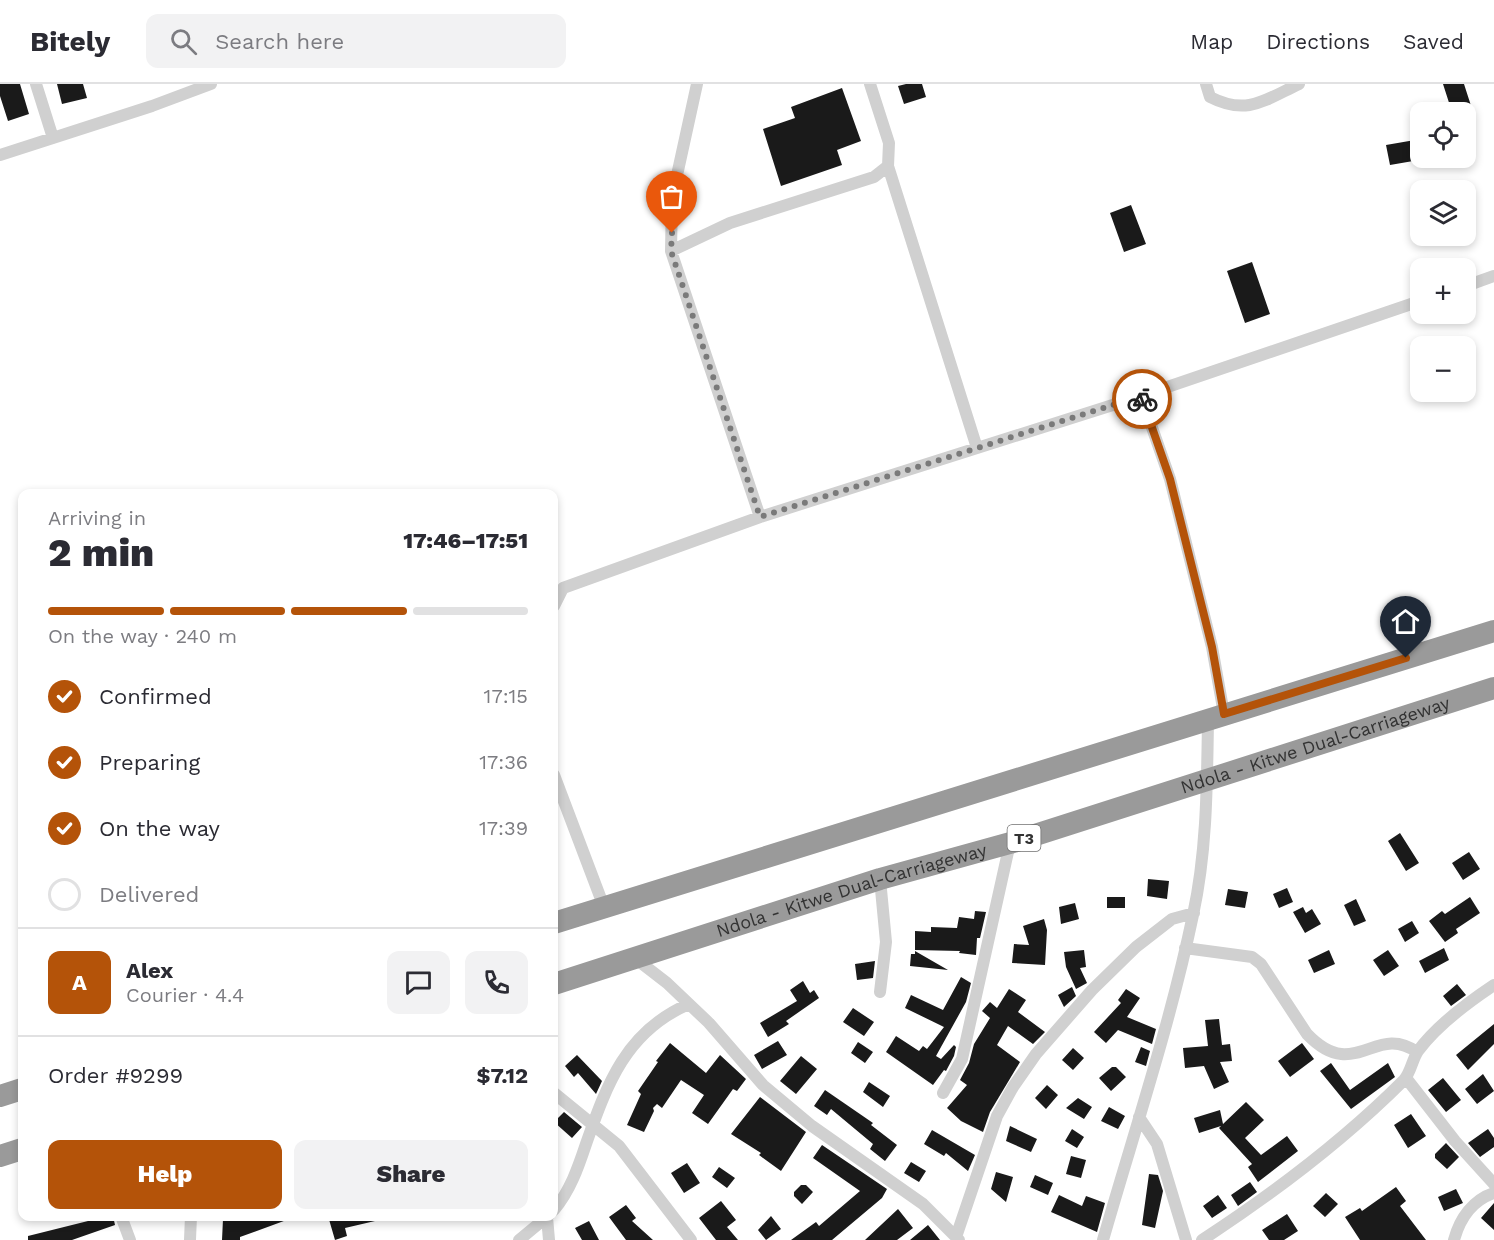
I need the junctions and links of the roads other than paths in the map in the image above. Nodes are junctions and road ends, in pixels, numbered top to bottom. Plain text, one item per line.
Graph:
1 (36, 84) edge
2 (210, 84) edge
3 (697, 84) edge
4 (870, 84) edge
5 (1206, 84) edge
6 (1299, 84) edge
7 (53, 138) junction
8 (0, 155) edge
9 (888, 166) junction
10 (671, 251) junction
11 (1494, 276) edge
12 (1476, 282) edge
13 (1410, 304) edge
14 (1141, 396) junction
15 (976, 448) junction
16 (760, 517) junction
17 (558, 599) edge
18 (1494, 631) edge
19 (1494, 688) edge
20 (1216, 717) junction
21 (1207, 780) junction
22 (558, 786) edge
23 (1010, 843) junction
24 (880, 879) junction
25 (604, 907) junction
26 (1194, 913) junction
27 (558, 922) edge
28 (1185, 948) junction
29 (636, 959) junction
30 (558, 983) edge
31 (1494, 985) edge
32 (880, 992) dead end
33 (690, 1004) junction
34 (1417, 1052) junction
35 (1406, 1078) junction
36 (18, 1090) edge
37 (943, 1093) dead end
38 (0, 1096) edge
39 (558, 1097) edge
40 (1139, 1117) junction
41 (592, 1127) junction
42 (18, 1150) edge
43 (0, 1156) edge
44 (1494, 1184) edge
45 (1494, 1193) edge
46 (558, 1203) edge
47 (123, 1221) edge
48 (191, 1221) edge
49 (543, 1221) edge
50 (550, 1221) edge
51 (958, 1238) edge
52 (130, 1240) edge
53 (190, 1240) edge
54 (519, 1240) edge
55 (549, 1240) edge
56 (691, 1240) edge
57 (1102, 1240) edge
58 (1186, 1240) edge
59 (1202, 1240) edge
60 (1454, 1240) edge

1 - 7 street
2 - 7 street
3 - 10 street
4 - 9 street
5 - 6 street
7 - 8 street
9 - 10 street
9 - 15 street
10 - 16 street
11 - 12 street
13 - 14 street
14 - 15 street
14 - 20 street
15 - 16 street
16 - 17 street
18 - 20 highway
19 - 21 highway, Ndola - Kitwe Dual-Carriageway / T3
20 - 21 street
20 - 25 highway
21 - 23 highway, Ndola - Kitwe Dual-Carriageway / T3
21 - 26 street
22 - 25 street
23 - 24 highway, Ndola - Kitwe Dual-Carriageway / T3
23 - 37 street
24 - 29 highway, Ndola - Kitwe Dual-Carriageway / T3
24 - 32 street
25 - 27 highway
26 - 28 street
26 - 51 street
28 - 34 street
28 - 40 street
29 - 30 highway, Ndola - Kitwe Dual-Carriageway / T3
29 - 33 street
31 - 34 street
33 - 41 street
33 - 51 street
34 - 35 street
35 - 44 street
35 - 59 street
36 - 38 highway
39 - 41 street
40 - 57 street
40 - 58 street
41 - 46 street
41 - 56 street
42 - 43 highway
45 - 60 street
47 - 52 street
48 - 53 street
49 - 54 street
50 - 55 street

